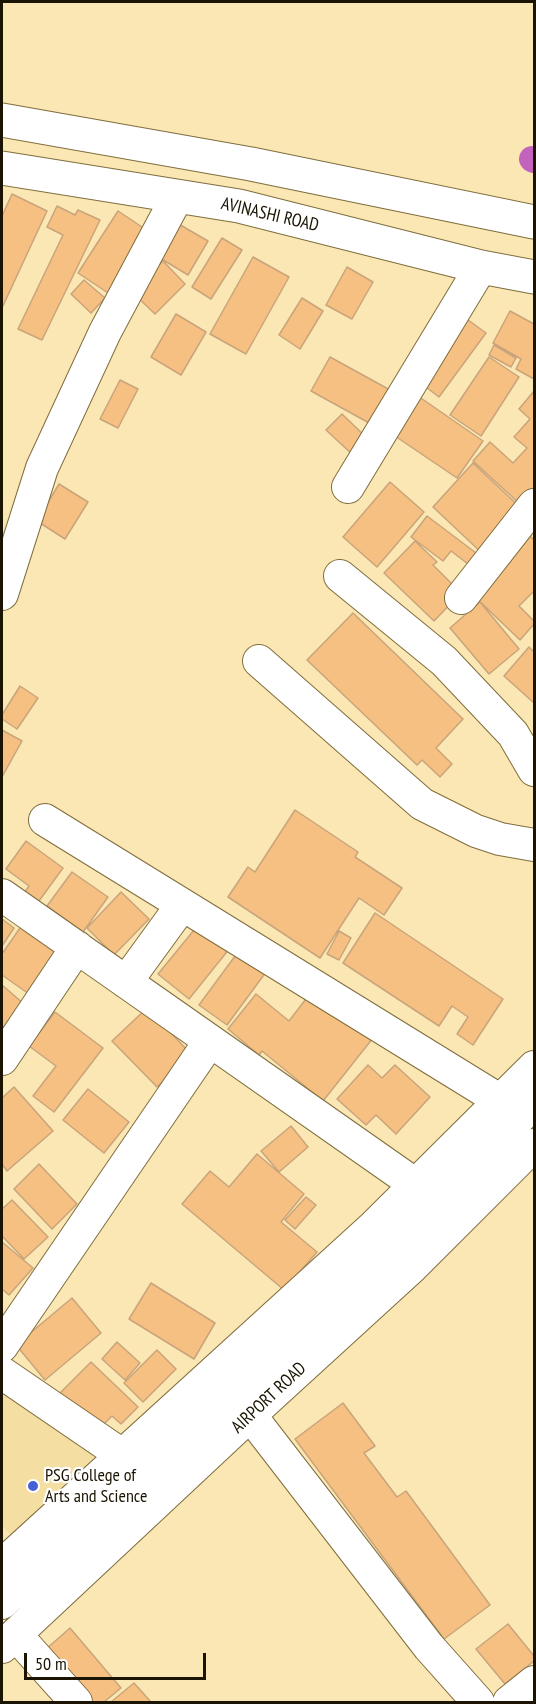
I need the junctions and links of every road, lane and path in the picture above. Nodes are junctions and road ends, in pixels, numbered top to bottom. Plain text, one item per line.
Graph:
1 (2, 120) edge
2 (2, 168) edge
3 (177, 197) junction
4 (534, 222) edge
5 (481, 267) junction
6 (534, 278) edge
7 (348, 487) dead end
8 (534, 505) edge
9 (340, 576) dead end
10 (2, 594) edge
11 (461, 598) dead end
12 (259, 661) dead end
13 (534, 770) edge
14 (45, 820) dead end
15 (534, 845) edge
16 (2, 895) edge
17 (182, 904) junction
18 (77, 947) junction
19 (126, 982) junction
20 (210, 1041) junction
21 (2, 1059) edge
22 (534, 1067) edge
23 (501, 1101) junction
24 (534, 1102) edge
25 (534, 1145) edge
26 (416, 1185) junction
27 (2, 1346) edge
28 (2, 1373) edge
29 (250, 1415) junction
30 (122, 1455) junction
31 (2, 1565) edge
32 (2, 1603) edge
33 (9, 1641) edge
34 (534, 1682) edge
35 (76, 1702) edge
36 (478, 1702) edge
37 (509, 1702) edge

1 - 4 main road
2 - 3 main road, AVINASHI ROAD
3 - 5 main road, AVINASHI ROAD
3 - 10 street
5 - 6 main road, AVINASHI ROAD
5 - 7 street
8 - 11 street
9 - 13 street
12 - 15 street
14 - 17 street
16 - 18 street
17 - 19 street
17 - 23 street
18 - 19 street
18 - 21 street
19 - 20 street
20 - 26 street
20 - 27 street
22 - 23 street
23 - 26 street
24 - 32 street, AIRPORT ROAD
25 - 29 street, AIRPORT ROAD
26 - 30 street
28 - 30 street
29 - 33 street, AIRPORT ROAD
29 - 36 street
30 - 31 street
33 - 35 street
34 - 37 street

